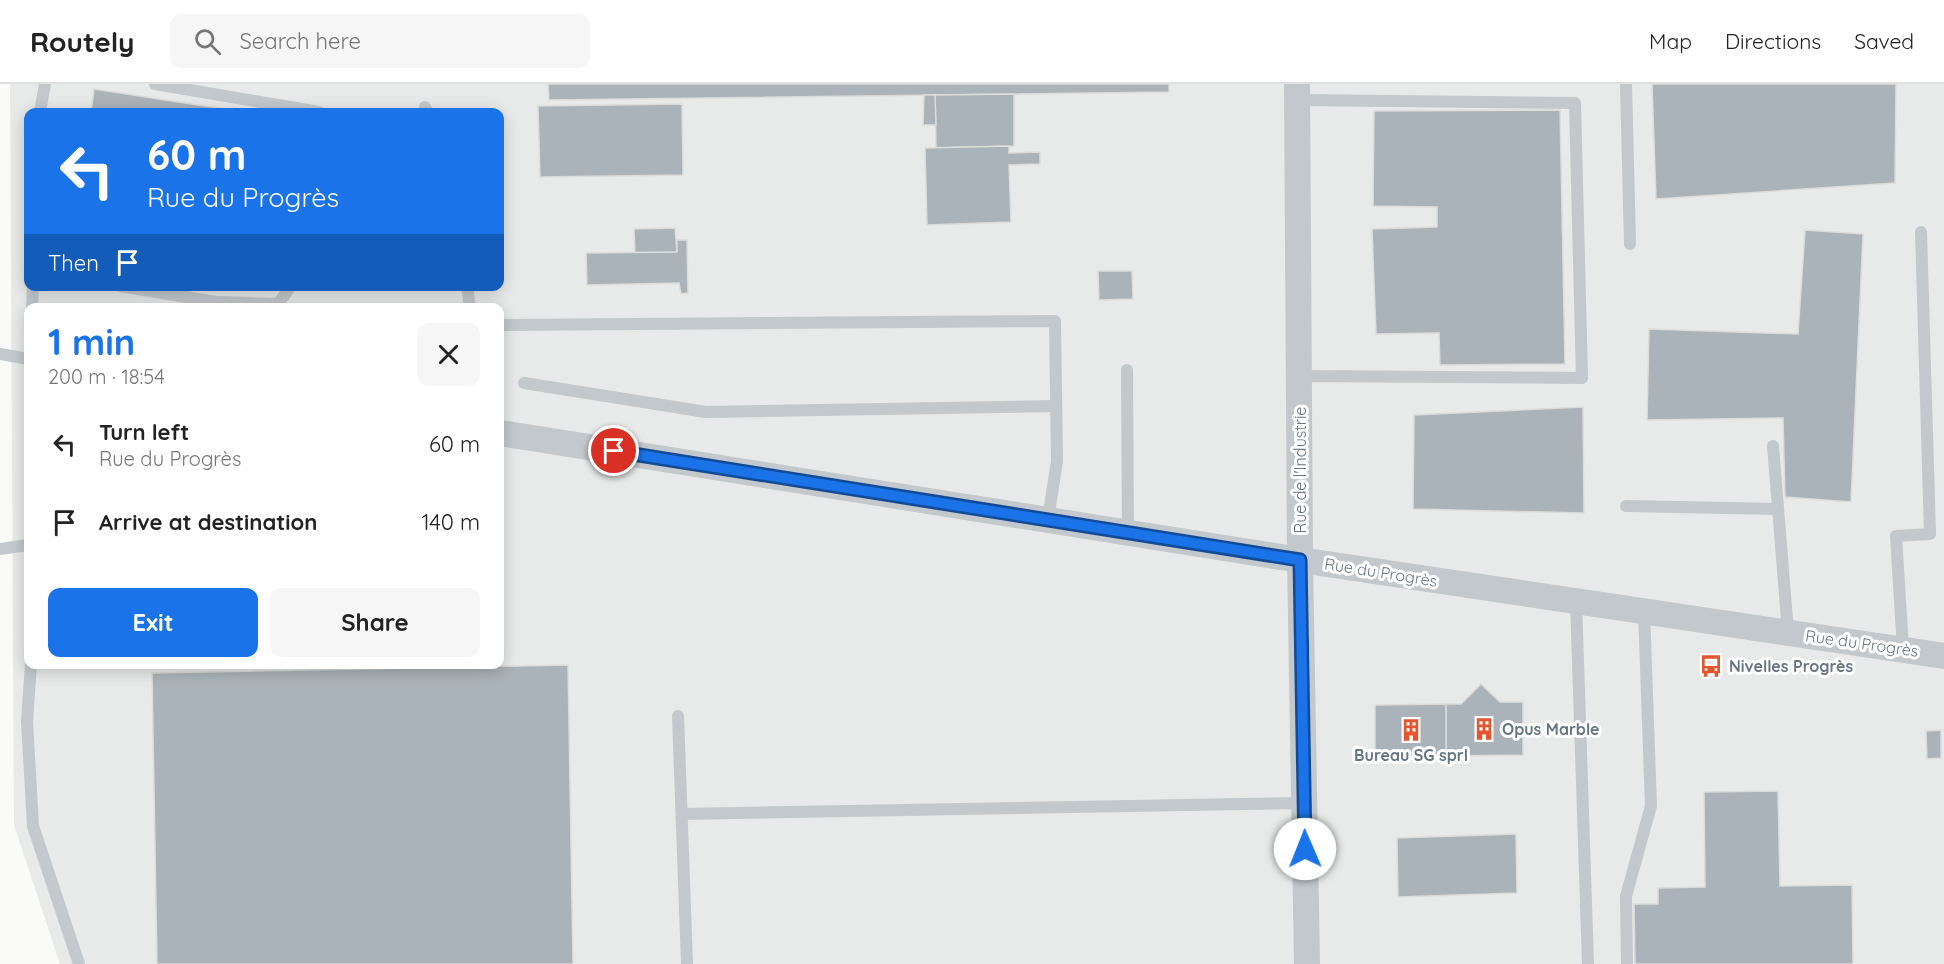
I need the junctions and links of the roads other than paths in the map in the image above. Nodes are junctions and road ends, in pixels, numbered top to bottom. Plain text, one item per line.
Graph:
1 (45, 84) edge
2 (155, 84) edge
3 (1626, 84) edge
4 (1297, 92) edge
5 (41, 108) edge
6 (296, 108) edge
7 (1921, 232) dead end
8 (1630, 244) dead end
9 (150, 291) edge
10 (247, 303) edge
11 (504, 325) edge
12 (0, 354) edge
13 (24, 358) edge
14 (1126, 370) dead end
15 (1299, 376) junction
16 (524, 383) dead end
17 (1056, 406) junction
18 (504, 433) edge
19 (1773, 446) dead end
20 (1626, 506) dead end
21 (1778, 509) junction
22 (1048, 519) junction
23 (1128, 532) junction
24 (24, 546) edge
25 (0, 549) edge
26 (1300, 560) junction
27 (1576, 601) junction
28 (1644, 611) junction
29 (1788, 632) junction
30 (1903, 650) junction
31 (1944, 656) edge
32 (31, 669) edge
33 (678, 716) dead end
34 (1304, 803) junction
35 (682, 814) junction
36 (79, 964) edge
37 (687, 964) edge
38 (1307, 964) edge
39 (1588, 964) edge
40 (1627, 964) edge

1 - 5 lane
2 - 6 lane
3 - 8 lane
4 - 15 street, Rue de l'Industrie
4 - 15 lane
7 - 30 lane
9 - 10 lane
11 - 17 lane
12 - 13 lane
14 - 23 lane
15 - 26 street, Rue de l'Industrie
16 - 17 lane
17 - 22 lane
18 - 22 street, Rue du Progrès
19 - 21 lane
20 - 21 lane
21 - 29 lane
22 - 23 street, Rue du Progrès
23 - 26 street, Rue du Progrès
24 - 25 lane
26 - 27 street, Rue du Progrès
26 - 34 street, Rue de l'Industrie
27 - 28 street, Rue du Progrès
27 - 39 lane
28 - 29 street, Rue du Progrès
28 - 40 lane
29 - 30 street, Rue du Progrès
30 - 31 street, Rue du Progrès
32 - 36 lane
33 - 35 lane
34 - 35 lane
34 - 38 street, Rue de l'Industrie
35 - 37 lane

